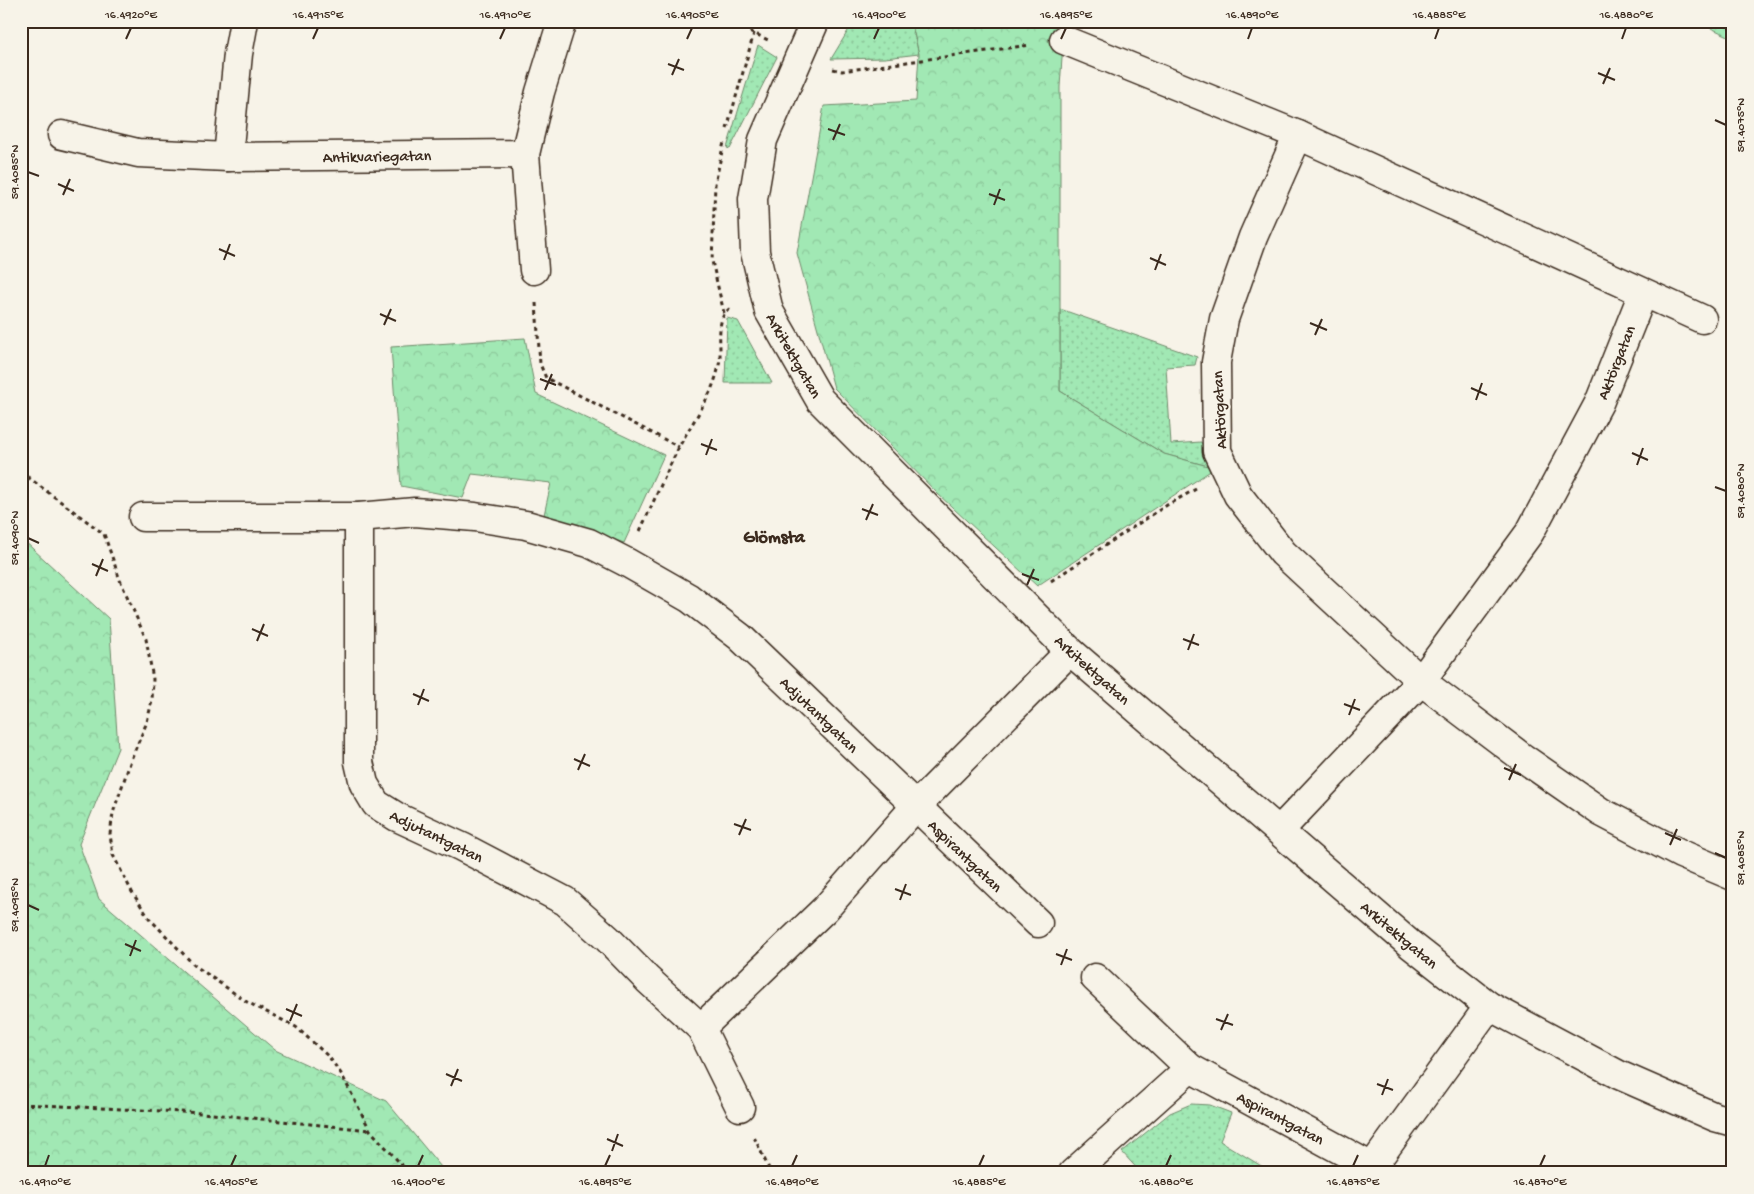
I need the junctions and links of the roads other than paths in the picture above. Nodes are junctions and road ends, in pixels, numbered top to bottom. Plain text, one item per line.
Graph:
1 (244, 21) edge
2 (562, 21) edge
3 (816, 21) edge
4 (1064, 40) road end
5 (62, 135) dead end
6 (1298, 135) junction
7 (525, 154) junction
8 (228, 157) junction
9 (534, 270) road end
10 (1643, 294) junction
11 (1702, 319) dead end
12 (143, 517) dead end
13 (359, 517) junction
14 (1070, 651) junction
15 (1421, 681) junction
16 (916, 807) junction
17 (1280, 830) junction
18 (1733, 876) edge
19 (1038, 923) dead end
20 (1095, 978) dead end
21 (1489, 1006) junction
22 (701, 1028) junction
23 (1190, 1068) junction
24 (740, 1107) dead end
25 (1733, 1122) edge
26 (1375, 1170) edge
27 (1073, 1173) edge

1 - 8 street
2 - 7 street
3 - 14 street, Arkitektgatan
4 - 6 street
5 - 8 street, Antikvariegatan
6 - 10 street
6 - 15 street, Aktörgatan
7 - 8 street, Antikvariegatan
7 - 9 street
10 - 11 street
10 - 15 street, Aktörgatan
12 - 13 street, Adjutantgatan
13 - 16 street, Adjutantgatan
13 - 22 street, Adjutantgatan
14 - 16 street
14 - 17 street, Arkitektgatan
15 - 17 street, Aktörgatan
15 - 18 street, Aktörgatan
16 - 19 street, Aspirantgatan
16 - 22 street
17 - 21 street, Arkitektgatan
20 - 23 street, Aspirantgatan
21 - 25 street, Arkitektgatan
21 - 26 street, Aspirantgatan
22 - 24 street, Adjutantgatan
23 - 26 street, Aspirantgatan
23 - 27 street

